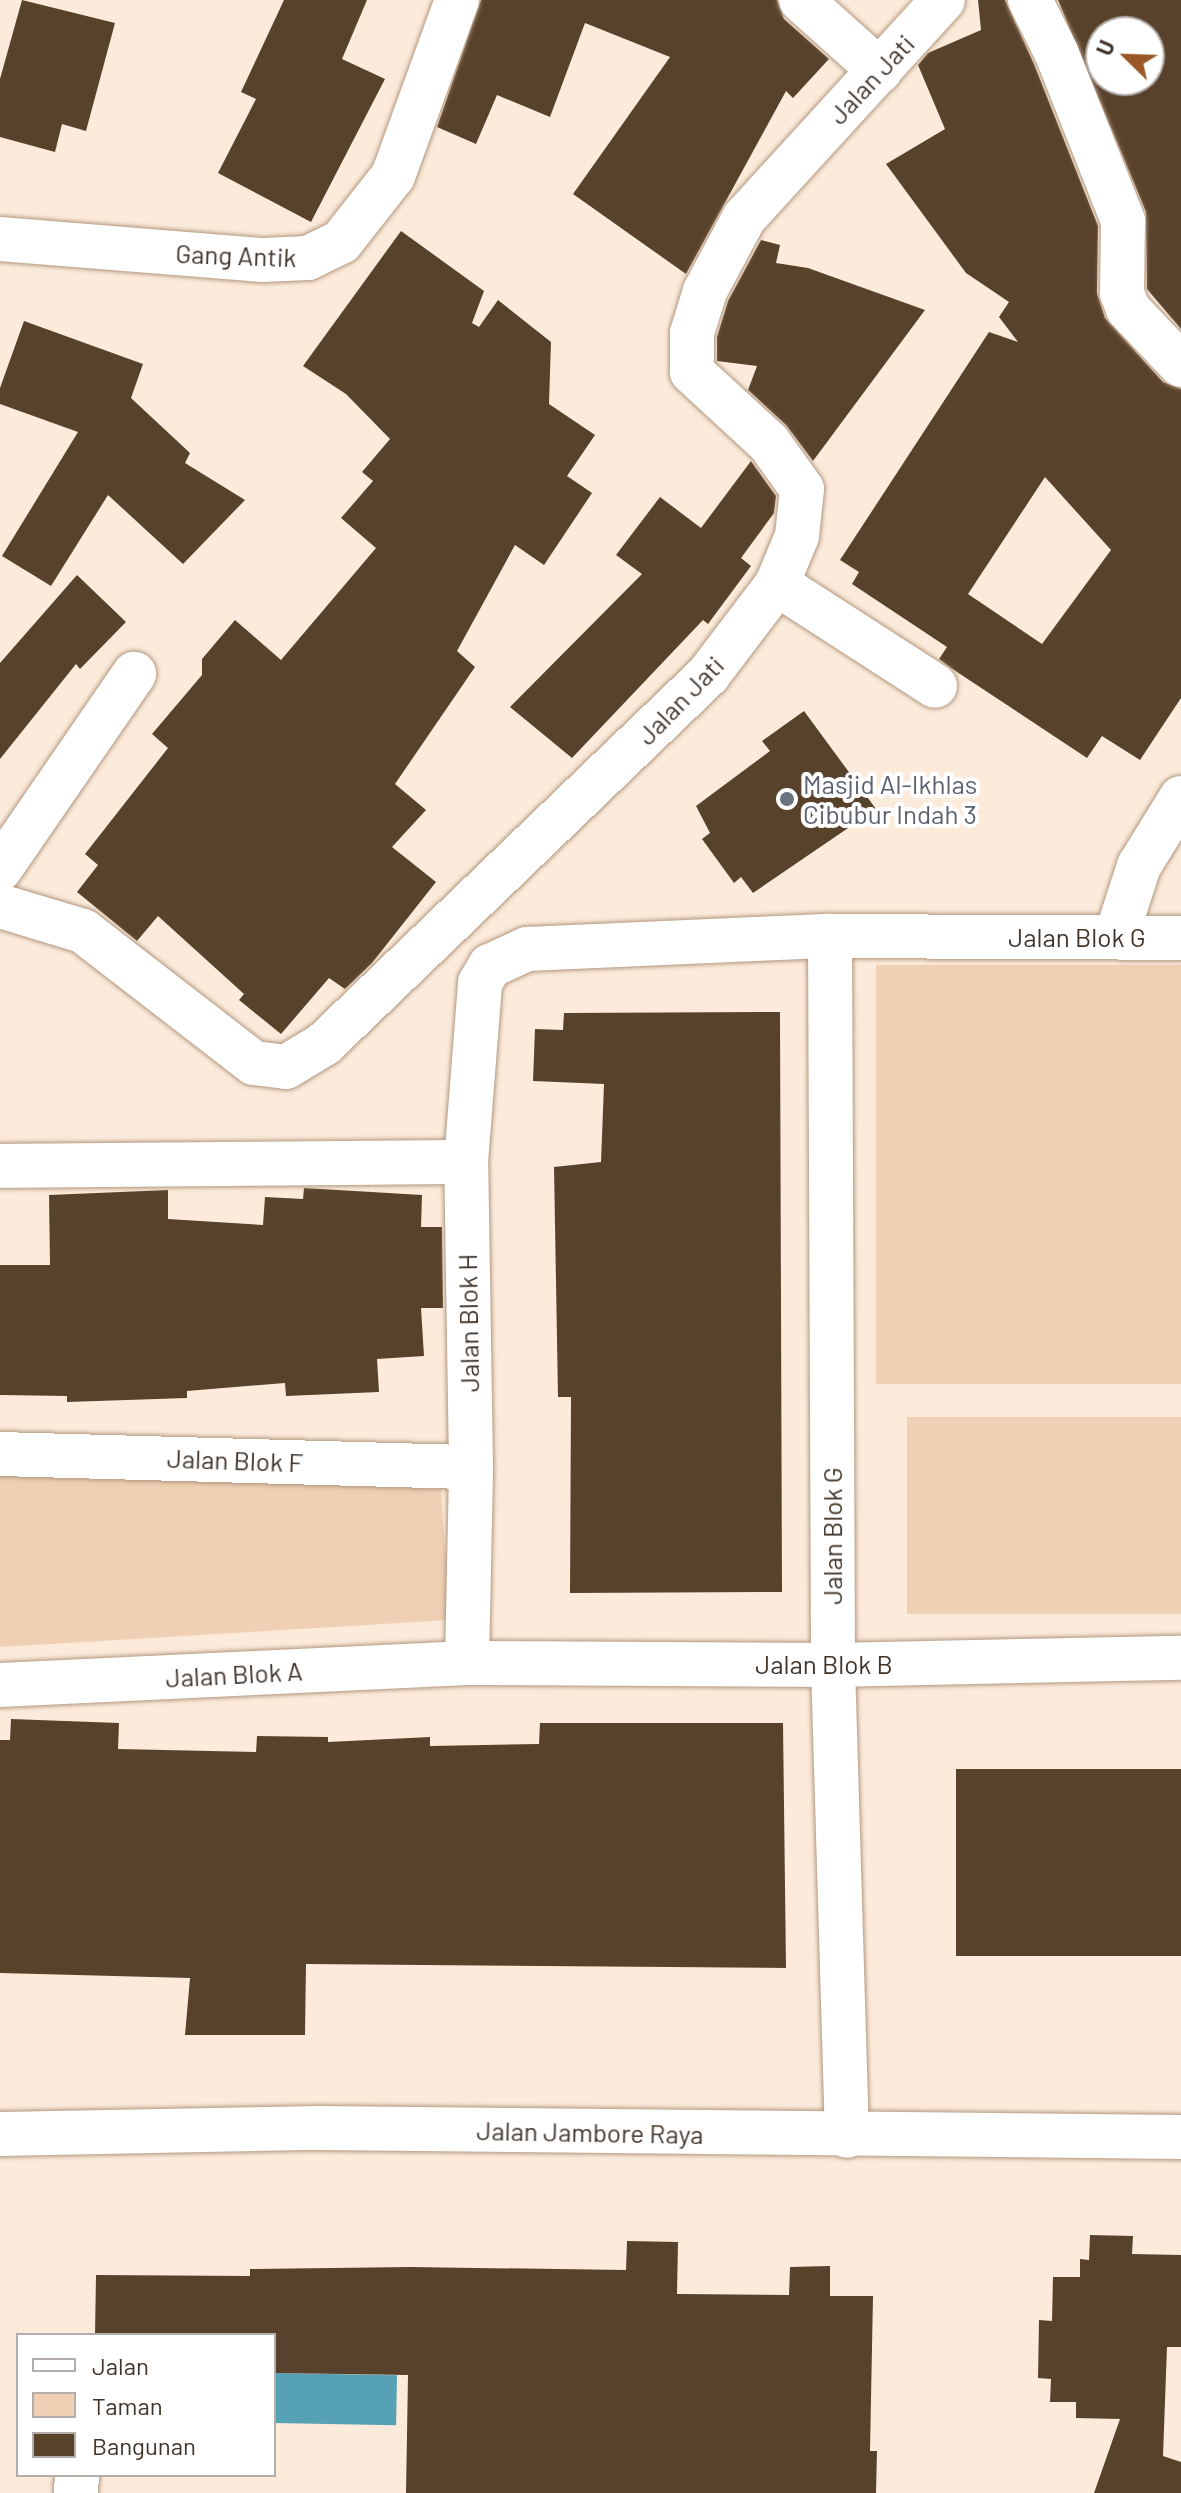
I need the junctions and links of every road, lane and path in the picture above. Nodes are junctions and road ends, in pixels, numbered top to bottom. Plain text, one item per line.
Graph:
1 (457, 0) edge
2 (801, 0) edge
3 (943, 0) edge
4 (1030, 0) edge
5 (880, 71) junction
6 (0, 239) edge
7 (1181, 365) edge
8 (777, 584) junction
9 (134, 674) dead end
10 (935, 686) dead end
11 (1181, 798) edge
12 (0, 869) edge
13 (0, 906) edge
14 (830, 936) junction
15 (1116, 937) junction
16 (1181, 938) edge
17 (480, 983) joint
18 (466, 1162) junction
19 (0, 1166) edge
20 (0, 1454) edge
21 (471, 1467) junction
22 (1181, 1658) edge
23 (467, 1663) junction
24 (833, 1665) junction
25 (0, 1685) edge
26 (0, 2134) edge
27 (847, 2136) junction
28 (1181, 2137) edge

1 - 6 street, Gang Antik
2 - 5 street
3 - 5 street, Jalan Jati
4 - 7 street
5 - 8 street, Jalan Jati
8 - 10 street
8 - 13 street, Jalan Jati
9 - 12 street
11 - 15 street
14 - 15 street, Jalan Blok G
14 - 17 street, Jalan Blok G
14 - 24 street, Jalan Blok G
15 - 16 street, Jalan Blok G
17 - 18 street, Jalan Blok H
18 - 19 street
18 - 21 street, Jalan Blok H
20 - 21 street, Jalan Blok F
21 - 23 street, Jalan Blok H
22 - 24 street, Jalan Blok B
23 - 24 street, Jalan Blok B
23 - 25 street, Jalan Blok A
24 - 27 street, Jalan Blok G
26 - 27 street, Jalan Jambore Raya
27 - 28 street, Jalan Jambore Raya

